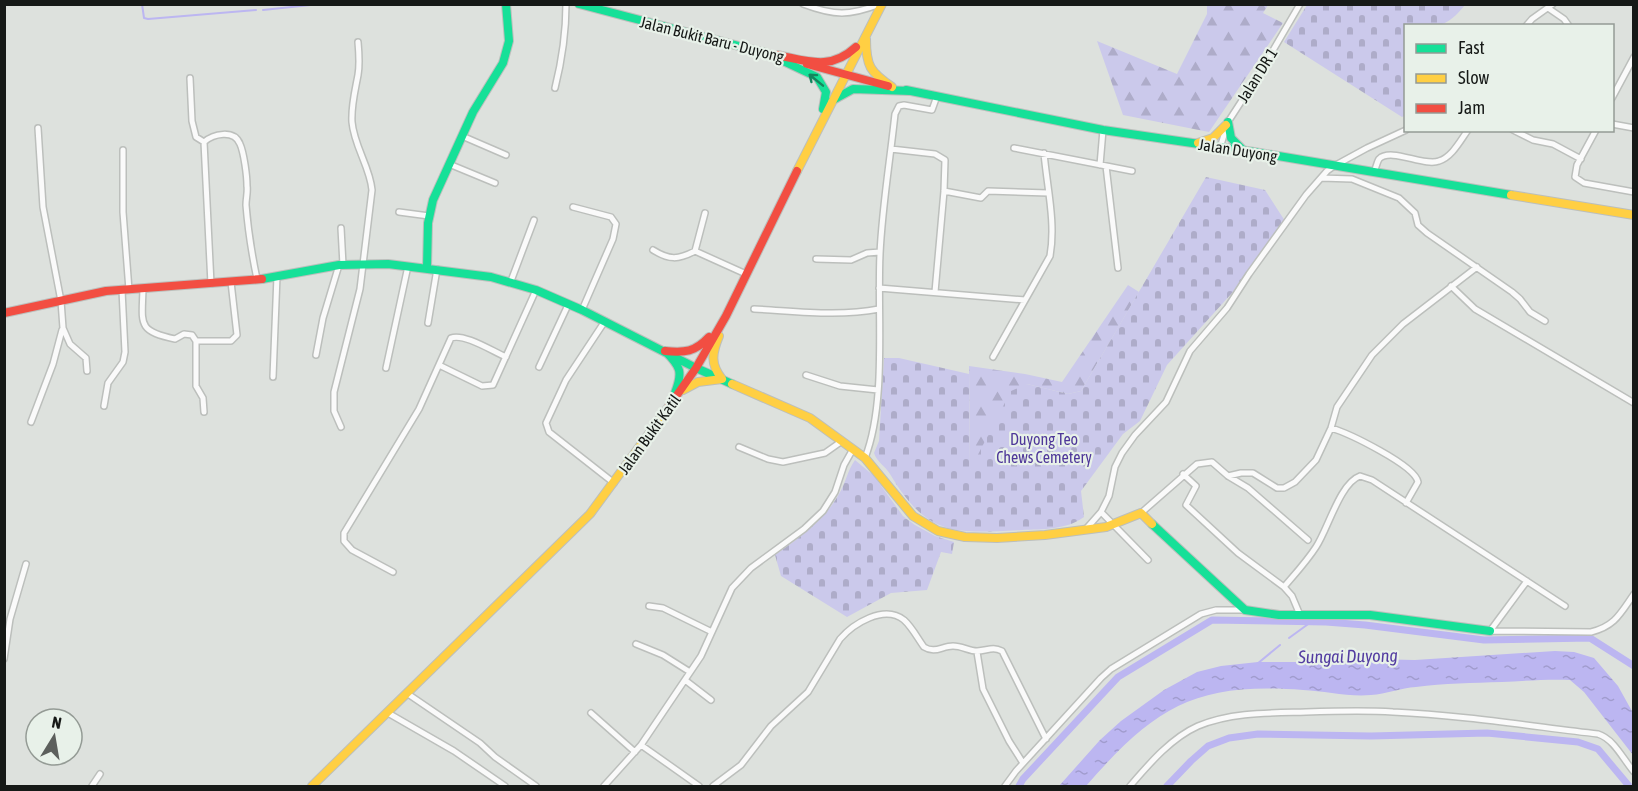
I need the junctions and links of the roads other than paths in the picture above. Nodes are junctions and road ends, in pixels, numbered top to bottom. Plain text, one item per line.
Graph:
1 (506, 4) edge
2 (566, 4) edge
3 (579, 4) edge
4 (804, 4) edge
5 (881, 4) edge
6 (1300, 4) edge
7 (1551, 6) edge
8 (1528, 24) edge
9 (1568, 24) edge
10 (866, 35) junction
11 (358, 42) dead end
12 (764, 52) junction
13 (1634, 57) edge
14 (845, 74) junction
15 (190, 78) dead end
16 (892, 87) junction
17 (555, 88) dead end
18 (911, 92) junction
19 (1614, 94) edge
20 (938, 96) junction
21 (832, 101) junction
22 (1227, 124) junction
23 (1614, 124) edge
24 (38, 128) dead end
25 (1634, 128) edge
26 (1103, 130) junction
27 (1404, 131) edge
28 (816, 132) junction
29 (1467, 132) edge
30 (1518, 132) edge
31 (1595, 132) edge
32 (462, 136) junction
33 (204, 142) junction
34 (1193, 144) junction
35 (1014, 148) dead end
36 (1220, 148) junction
37 (891, 149) junction
38 (123, 150) dead end
39 (1254, 152) junction
40 (1044, 153) junction
41 (506, 155) dead end
42 (1581, 159) junction
43 (449, 164) junction
44 (1103, 165) junction
45 (1334, 166) junction
46 (1132, 171) dead end
47 (1374, 172) junction
48 (1321, 178) junction
49 (495, 183) dead end
50 (944, 191) junction
51 (1634, 192) edge
52 (1048, 193) junction
53 (573, 207) dead end
54 (399, 212) dead end
55 (705, 213) dead end
56 (1634, 215) edge
57 (429, 216) junction
58 (534, 220) dead end
59 (341, 228) dead end
60 (653, 250) dead end
61 (695, 251) junction
62 (880, 252) junction
63 (816, 259) dead end
64 (364, 264) junction
65 (341, 265) junction
66 (408, 266) junction
67 (1477, 267) junction
68 (427, 268) junction
69 (1118, 268) dead end
70 (437, 269) junction
71 (746, 274) junction
72 (277, 276) junction
73 (257, 279) junction
74 (511, 281) junction
75 (231, 282) junction
76 (211, 284) junction
77 (1450, 286) junction
78 (879, 288) junction
79 (143, 289) junction
80 (126, 290) junction
81 (536, 290) junction
82 (935, 292) junction
83 (1025, 300) junction
84 (61, 301) junction
85 (568, 304) junction
86 (754, 309) dead end
87 (879, 309) junction
88 (582, 310) junction
89 (4, 313) edge
90 (726, 316) junction
91 (604, 321) junction
92 (1545, 321) dead end
93 (428, 323) dead end
94 (63, 328) junction
95 (196, 340) junction
96 (665, 351) junction
97 (316, 355) dead end
98 (506, 357) junction
99 (993, 357) dead end
100 (439, 365) junction
101 (538, 367) dead end
102 (386, 368) dead end
103 (696, 368) junction
104 (87, 371) dead end
105 (806, 375) dead end
106 (273, 377) dead end
107 (722, 379) junction
108 (878, 390) junction
109 (678, 394) junction
110 (1634, 403) edge
111 (104, 406) dead end
112 (669, 408) junction
113 (204, 412) dead end
114 (31, 422) dead end
115 (341, 427) dead end
116 (1331, 428) junction
117 (842, 441) junction
118 (739, 447) dead end
119 (853, 449) junction
120 (865, 458) junction
121 (1183, 474) junction
122 (1228, 476) junction
123 (614, 483) junction
124 (1406, 503) junction
125 (1101, 512) junction
126 (1141, 513) junction
127 (1114, 524) junction
128 (1086, 529) junction
129 (1308, 540) dead end
130 (1148, 560) dead end
131 (26, 564) dead end
132 (393, 572) dead end
133 (1527, 581) junction
134 (1284, 587) junction
135 (1634, 594) edge
136 (649, 606) dead end
137 (1565, 606) dead end
138 (1245, 610) junction
139 (1300, 615) junction
140 (1490, 631) junction
141 (712, 632) junction
142 (636, 644) dead end
143 (977, 652) junction
144 (4, 659) edge
145 (690, 672) junction
146 (685, 680) junction
147 (408, 694) junction
148 (711, 700) dead end
149 (388, 713) junction
150 (591, 713) dead end
151 (1046, 739) junction
152 (642, 745) junction
153 (635, 752) junction
154 (1023, 763) junction
155 (1634, 772) edge
156 (100, 774) dead end
157 (92, 786) edge
158 (312, 786) edge
159 (505, 786) edge
160 (536, 786) edge
161 (604, 786) edge
162 (699, 786) edge
163 (713, 786) edge
164 (1005, 786) edge
165 (1130, 786) edge

1 - 32 main road
2 - 17 street
3 - 12 main road, Jalan Bukit Baru - Duyong
4 - 5 street
5 - 10 main road, Jalan Bukit Katil
6 - 22 street, Jalan DR 1
7 - 8 street
7 - 9 street
10 - 12 main road
10 - 14 main road, Jalan Bukit Katil
10 - 16 main road
11 - 64 street
12 - 14 main road, Jalan Bukit Baru - Duyong
28 -> 12 main road
13 - 19 street
14 - 16 main road, Jalan Duyong
14 - 21 main road, Jalan Bukit Katil
15 - 33 street
16 - 18 main road, Jalan Duyong
18 - 20 main road, Jalan Duyong
18 - 21 main road
20 - 26 main road, Jalan Duyong
20 - 37 street
21 - 28 main road, Jalan Bukit Katil
22 - 34 main road
22 - 36 street, Jalan DR 1
22 - 39 main road
23 - 25 street
24 - 84 street
26 - 34 main road, Jalan Duyong
26 - 44 street
27 - 45 street
28 - 71 main road, Jalan Bukit Katil
29 - 47 street
30 - 42 street
31 - 42 street
32 - 41 street
32 - 43 main road
33 - 73 street
33 - 76 street
34 - 36 main road, Jalan Duyong
35 - 40 street
36 - 39 main road, Jalan Duyong
37 - 50 street
37 - 62 street
38 - 80 street
39 - 45 main road, Jalan Duyong
40 - 44 street
40 - 52 street
42 - 51 street
43 - 49 street
43 - 57 main road
44 - 46 street
44 - 69 street
45 - 47 main road, Jalan Duyong
45 - 48 street
47 - 56 main road, Jalan Duyong
48 - 67 street
48 - 125 street
50 - 52 street
50 - 82 street
52 - 83 street
53 - 88 street
54 - 57 street
55 - 61 street
57 - 68 main road
58 - 74 street
59 - 65 street
60 - 61 street
61 - 71 street
62 - 63 street
62 - 78 street
64 - 65 main road
64 - 66 main road
64 - 115 street
65 - 72 main road
65 - 97 street
66 - 68 main road
66 - 102 street
67 - 77 street
67 - 92 street
68 - 70 main road
70 - 74 main road
70 - 93 street
71 - 90 main road, Jalan Bukit Katil
72 - 73 main road
72 - 106 street
73 - 75 main road
74 - 81 main road
75 - 76 main road
75 - 95 street
76 - 79 main road
77 - 110 street
77 - 116 street
78 - 82 street
78 - 87 street
79 - 80 main road
79 - 95 street
80 - 84 main road
80 - 111 street
81 - 85 main road
81 - 98 street
82 - 83 street
83 - 99 street
84 - 89 main road
84 - 94 street
85 - 88 main road
85 - 101 street
86 - 87 street
87 - 108 street
88 - 91 main road
90 - 96 main road
90 - 103 main road, Jalan Bukit Katil
90 - 107 main road
91 - 96 main road
91 - 123 street
94 - 104 street
94 - 114 street
95 - 113 street
96 - 103 main road
96 - 112 main road
98 - 100 street
98 - 100 street
100 - 132 street
103 - 107 main road
103 - 109 main road, Jalan Bukit Katil
105 - 108 street
107 - 109 main road
107 - 117 main road
108 - 120 street
109 - 112 main road, Jalan Bukit Katil
112 - 123 main road, Jalan Bukit Katil
116 - 122 street
116 - 124 street
117 - 118 street
117 - 119 main road
119 - 120 main road
119 - 141 street
120 - 128 main road
121 - 122 street
121 - 126 street
121 - 134 street
122 - 129 street
123 - 147 main road, Jalan Bukit Katil
124 - 133 street
124 - 134 street
125 - 127 street
125 - 128 street
126 - 127 main road
126 - 138 main road
127 - 128 main road
127 - 130 street
131 - 144 street
133 - 137 street
133 - 140 street
134 - 139 street
135 - 140 street
136 - 141 street
138 - 139 main road
138 - 151 street
139 - 140 main road
141 - 145 street
142 - 145 street
143 - 151 street
143 - 154 street
143 - 163 street
145 - 146 street
146 - 148 street
146 - 152 street
147 - 149 main road, Jalan Bukit Katil
147 - 160 street
149 - 158 main road, Jalan Bukit Katil
149 - 159 street
150 - 153 street
151 - 154 street
152 - 153 street
152 - 162 street
153 - 161 street
154 - 164 street
155 - 165 street
156 - 157 street

